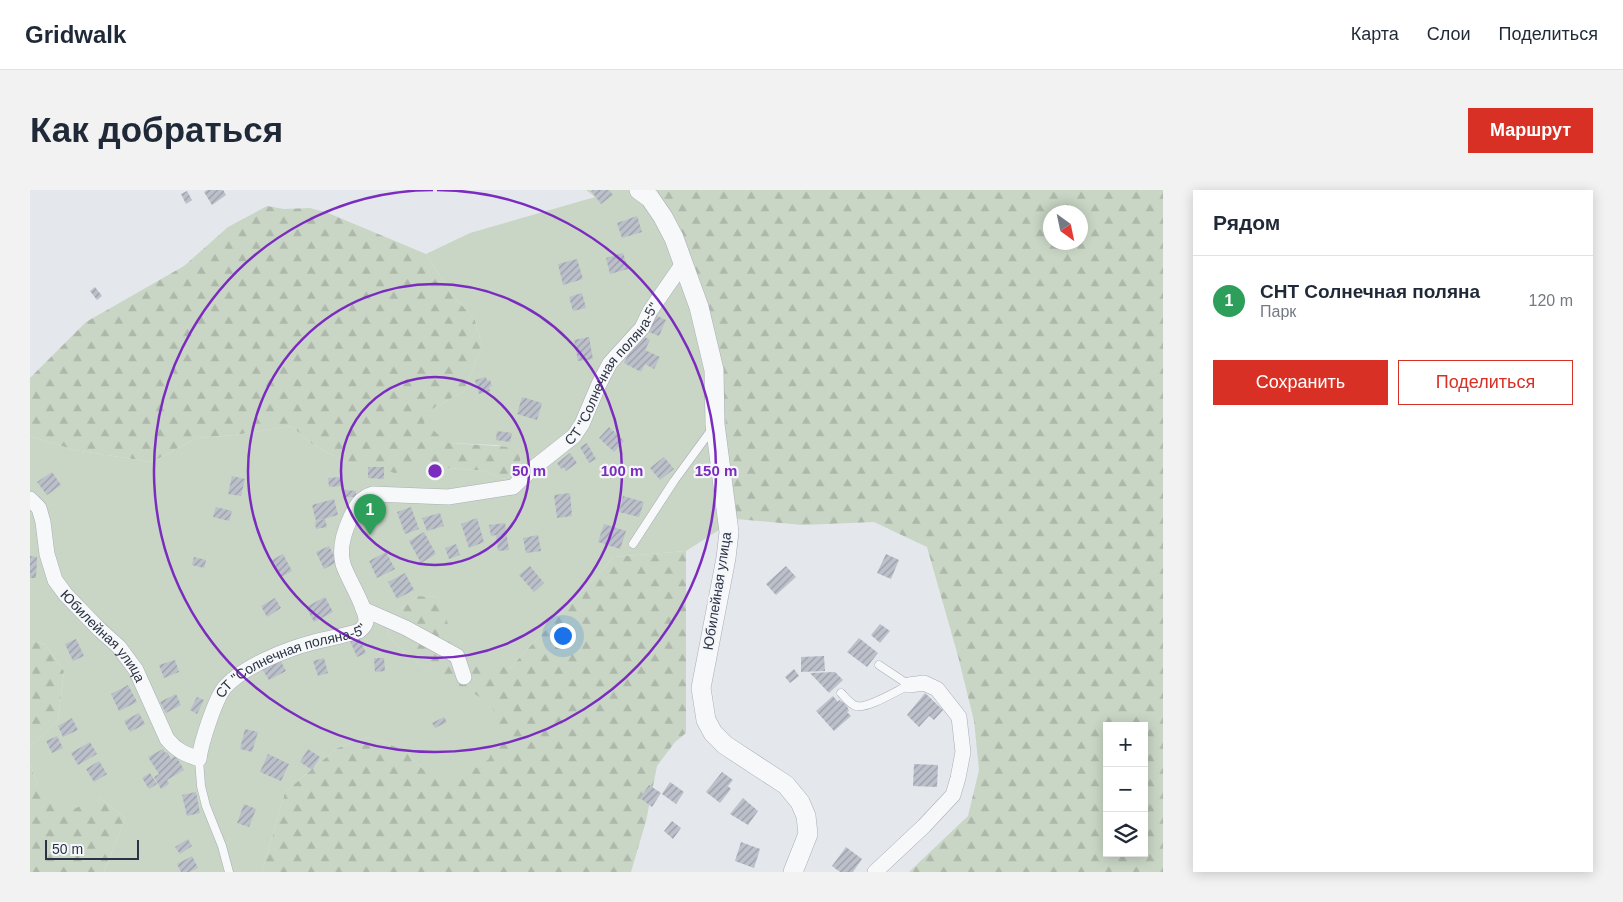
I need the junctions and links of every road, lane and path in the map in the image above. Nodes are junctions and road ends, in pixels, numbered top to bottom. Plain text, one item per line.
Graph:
1 (639, 190) edge
2 (684, 262) junction
3 (715, 424) junction
4 (30, 499) edge
5 (633, 544) dead end
6 (363, 609) junction
7 (879, 665) dead end
8 (464, 677) dead end
9 (909, 684) junction
10 (841, 693) dead end
11 (199, 759) junction
12 (228, 872) edge
13 (793, 872) edge
14 (875, 872) edge

1 - 2 street, Юбилейная улица
2 - 3 street, Юбилейная улица
2 - 6 street, СТ "Солнечная поляна-5"
3 - 5 lane
3 - 13 street, Юбилейная улица
4 - 11 street, Юбилейная улица
6 - 8 street
6 - 11 street, СТ "Солнечная поляна-5"
7 - 9 lane
9 - 10 lane
9 - 14 street
11 - 12 lane

